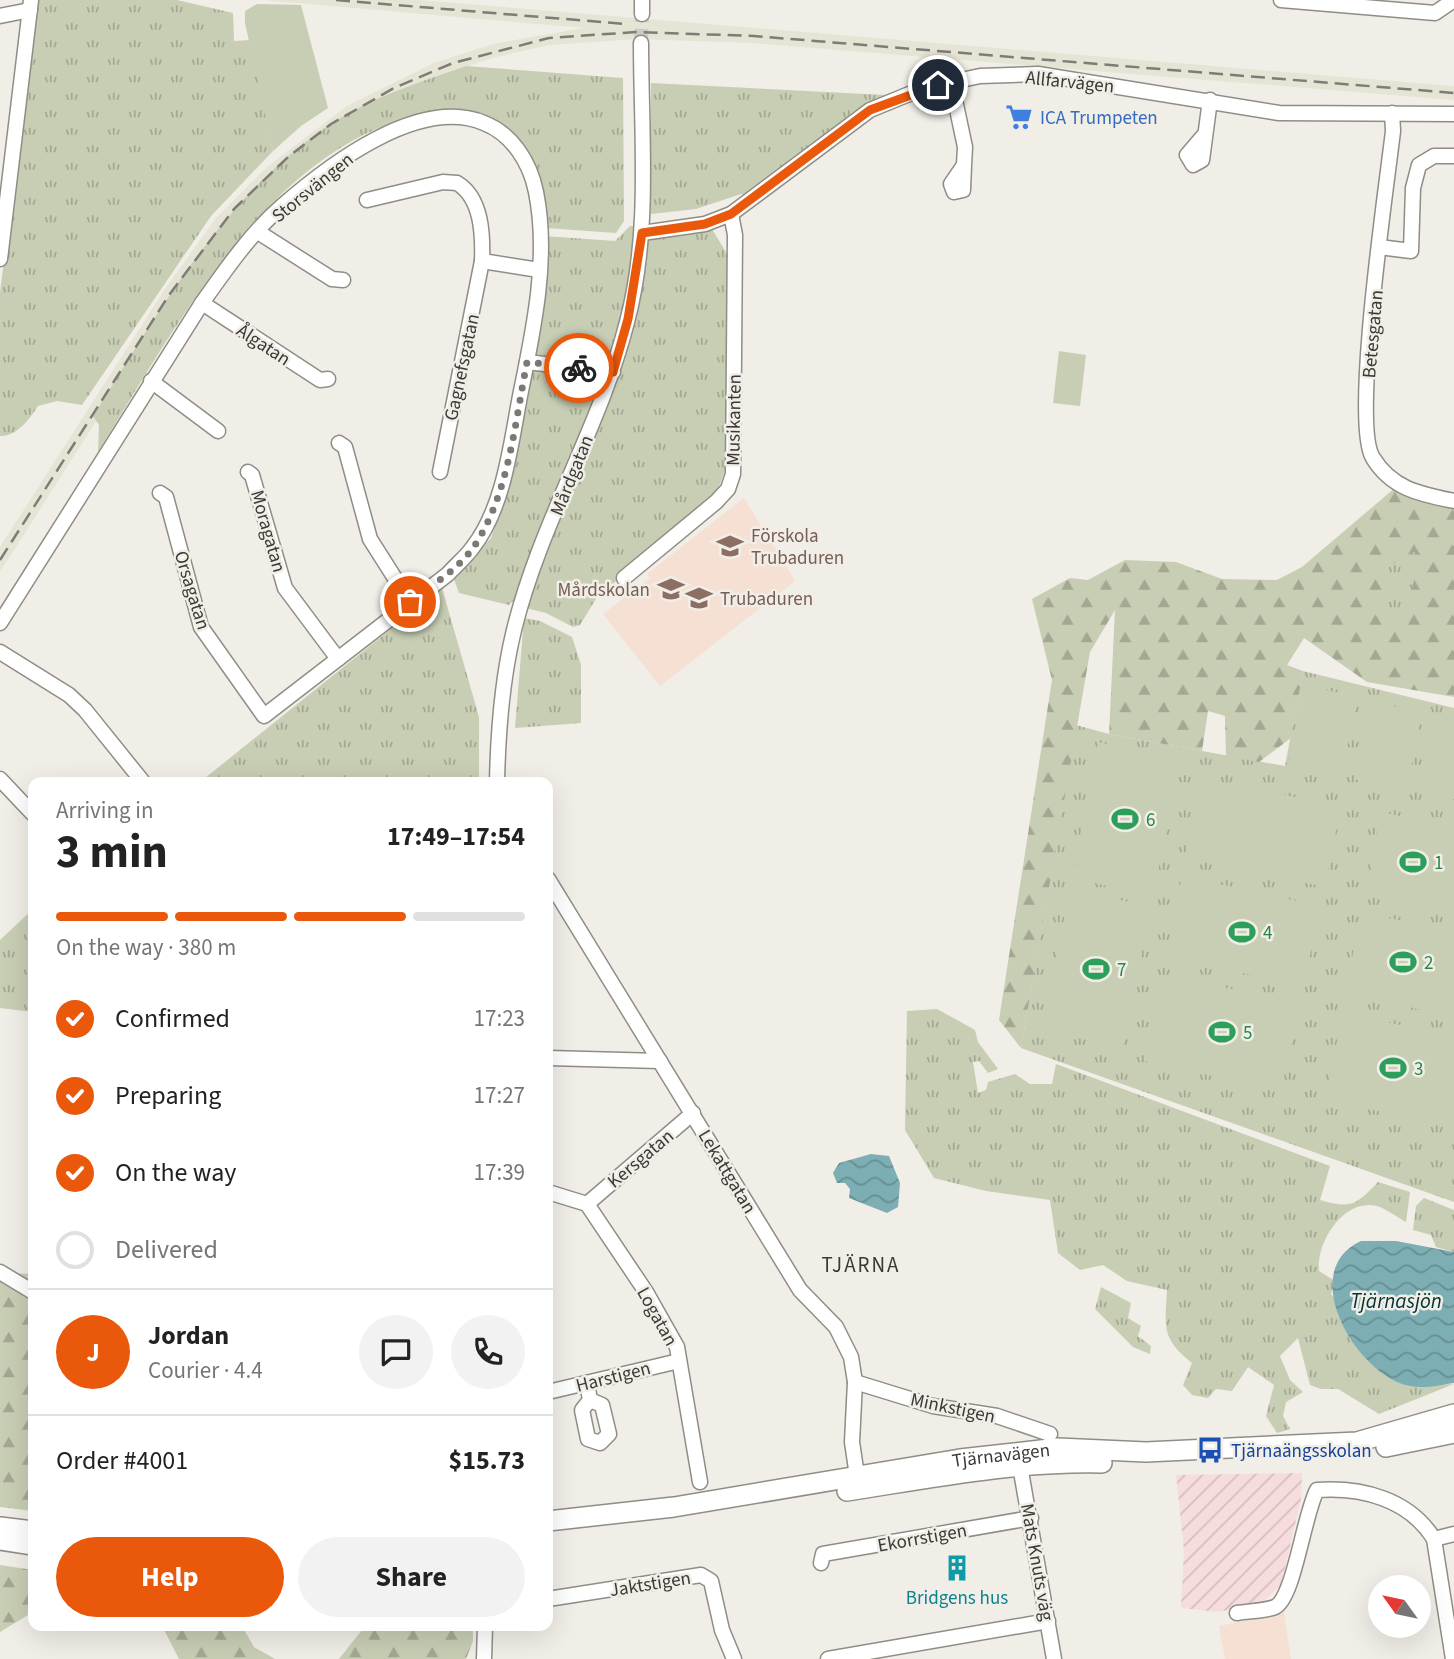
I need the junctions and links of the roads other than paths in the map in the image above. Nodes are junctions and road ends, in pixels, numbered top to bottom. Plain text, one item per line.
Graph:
1 (1281, 0) edge
2 (1454, 0) edge
3 (30, 5) edge
4 (0, 16) edge
5 (641, 43) tunnel mouth
6 (951, 81) junction
7 (1210, 100) junction
8 (1392, 113) junction
9 (1454, 114) edge
10 (1205, 134) dead end
11 (1454, 156) edge
12 (964, 164) dead end
13 (367, 200) dead end
14 (731, 214) junction
15 (258, 232) junction
16 (642, 233) junction
17 (1379, 247) junction
18 (0, 259) edge
19 (482, 261) junction
20 (540, 270) junction
21 (343, 281) dead end
22 (202, 303) junction
23 (527, 362) junction
24 (613, 372) junction
25 (328, 379) dead end
26 (151, 381) junction
27 (218, 431) dead end
28 (339, 443) dead end
29 (248, 472) dead end
30 (440, 472) dead end
31 (160, 493) dead end
32 (1454, 501) edge
33 (624, 578) dead end
34 (410, 602) junction
35 (0, 623) edge
36 (0, 652) edge
37 (338, 659) junction
38 (264, 716) joint
39 (139, 777) edge
40 (497, 777) edge
41 (0, 779) edge
42 (28, 809) edge
43 (553, 887) edge
44 (553, 1058) edge
45 (660, 1061) junction
46 (693, 1113) junction
47 (553, 1194) edge
48 (587, 1204) junction
49 (0, 1272) edge
50 (28, 1289) edge
51 (679, 1361) junction
52 (855, 1382) junction
53 (587, 1383) junction
54 (553, 1391) edge
55 (590, 1400) dead end
56 (1454, 1414) edge
57 (1454, 1433) edge
58 (1050, 1434) dead end
59 (1020, 1466) junction
60 (857, 1476) junction
61 (700, 1482) dead end
62 (1031, 1518) junction
63 (553, 1520) edge
64 (0, 1527) edge
65 (28, 1530) edge
66 (553, 1532) edge
67 (1454, 1534) edge
68 (1434, 1539) junction
69 (0, 1541) edge
70 (28, 1544) edge
71 (821, 1563) dead end
72 (553, 1598) edge
73 (1237, 1613) dead end
74 (1048, 1621) junction
75 (485, 1631) edge
76 (484, 1659) edge
77 (734, 1659) edge
78 (828, 1659) edge
79 (1054, 1659) edge
80 (1453, 1659) edge

1 - 2 street
3 - 4 street
3 - 18 street
5 - 16 street, Mårdgatan
6 - 7 street, Allfarvägen
6 - 12 street
6 - 14 street, Allfarvägen
7 - 8 street, Allfarvägen
7 - 10 street
8 - 9 street, Allfarvägen
8 - 17 street, Betesgatan
11 - 17 street
13 - 19 street, Gagnefsgatan
14 - 16 street, Allfarvägen
14 - 33 street, Musikanten
15 - 20 street, Storsvängen
15 - 21 street
15 - 22 street, Storsvängen
16 - 24 street, Mårdgatan
17 - 32 street, Betesgatan
19 - 20 street
19 - 30 street, Gagnefsgatan
20 - 23 street, Storsvängen
22 - 25 street, Ålgatan
22 - 26 street, Storsvängen
23 - 24 street
23 - 34 street, Storsvängen
24 - 40 street, Mårdgatan
26 - 27 street
26 - 35 street, Storsvängen
28 - 34 street
29 - 37 street, Moragatan
31 - 38 street, Orsagatan
34 - 37 street, Storsvängen
36 - 39 street
37 - 38 street, Storsvängen
41 - 42 street
43 - 45 street, Lekattgatan
44 - 45 street
45 - 46 street, Lekattgatan
46 - 48 street, Kersgatan
46 - 52 street, Lekattgatan
47 - 48 street
48 - 51 street, Logatan
49 - 50 street
51 - 53 street, Harstigen
51 - 61 street, Logatan
52 - 58 street, Minkstigen
52 - 60 street, Lekattgatan
53 - 54 street, Harstigen
53 - 55 street
56 - 60 highway, Tjärnavägen
57 - 59 highway, Tjärnavägen
59 - 62 street, Mats Knuts väg
59 - 66 highway, Tjärnavägen
60 - 63 highway, Tjärnavägen
62 - 71 street, Ekorrstigen
62 - 74 street, Mats Knuts väg
64 - 65 highway
67 - 68 street
68 - 73 street
68 - 80 street
69 - 70 highway
72 - 77 street, Jaktstigen
74 - 78 street
74 - 79 street, Mats Knuts väg
75 - 76 street

